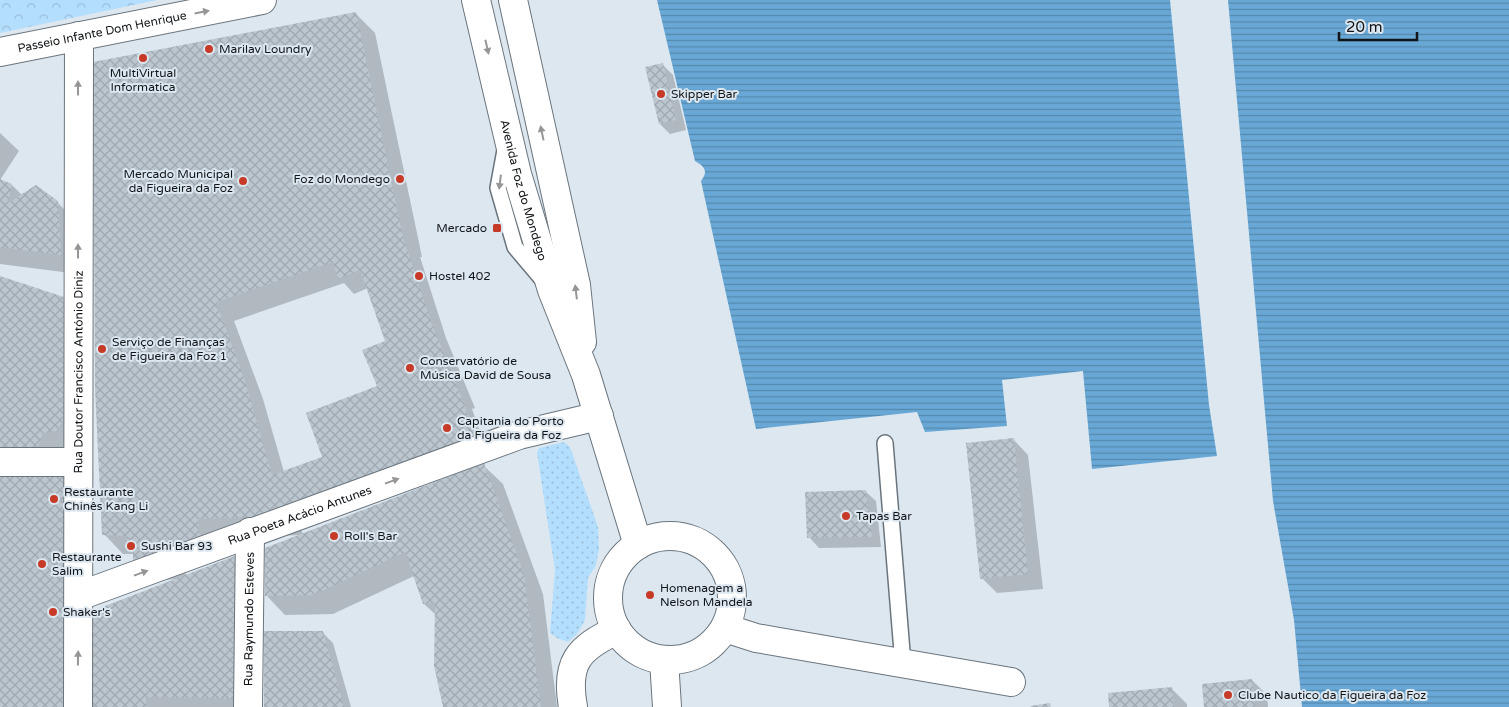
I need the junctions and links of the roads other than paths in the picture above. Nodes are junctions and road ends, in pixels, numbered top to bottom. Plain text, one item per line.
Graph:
1 (262, 0) edge
2 (476, 0) edge
3 (513, 0) edge
4 (78, 36) junction
5 (0, 52) edge
6 (586, 375) junction
7 (599, 416) junction
8 (885, 443) dead end
9 (0, 462) edge
10 (77, 462) junction
11 (250, 532) junction
12 (638, 545) junction
13 (79, 596) junction
14 (725, 628) junction
15 (617, 630) junction
16 (664, 660) junction
17 (903, 664) junction
18 (1011, 682) dead end
19 (78, 707) edge
20 (248, 707) edge
21 (573, 707) edge
22 (668, 707) edge

4 -> 1 street, Passeio Infante Dom Henrique
2 -> 6 street, Avenida Foz do Mondego
6 -> 3 street, Avenida Foz do Mondego
4 - 5 street, Passeio Infante Dom Henrique
10 -> 4 street, Rua Doutor Francisco António Diniz
6 - 7 street, Avenida Foz do Mondego
11 -> 7 street, Rua Poeta Acácio Antunes
7 - 12 street, Avenida Foz do Mondego
8 - 17 lane
9 - 10 street
10 - 13 street, Rua Doutor Francisco António Diniz
13 -> 11 street, Rua Poeta Acácio Antunes
11 - 20 street, Rua Raymundo Esteves
12 - 14 street
12 - 15 street
19 -> 13 street, Rua Doutor Francisco António Diniz
14 - 16 street
14 - 17 street
15 - 16 street
15 - 21 street
16 - 22 street
17 - 18 street

